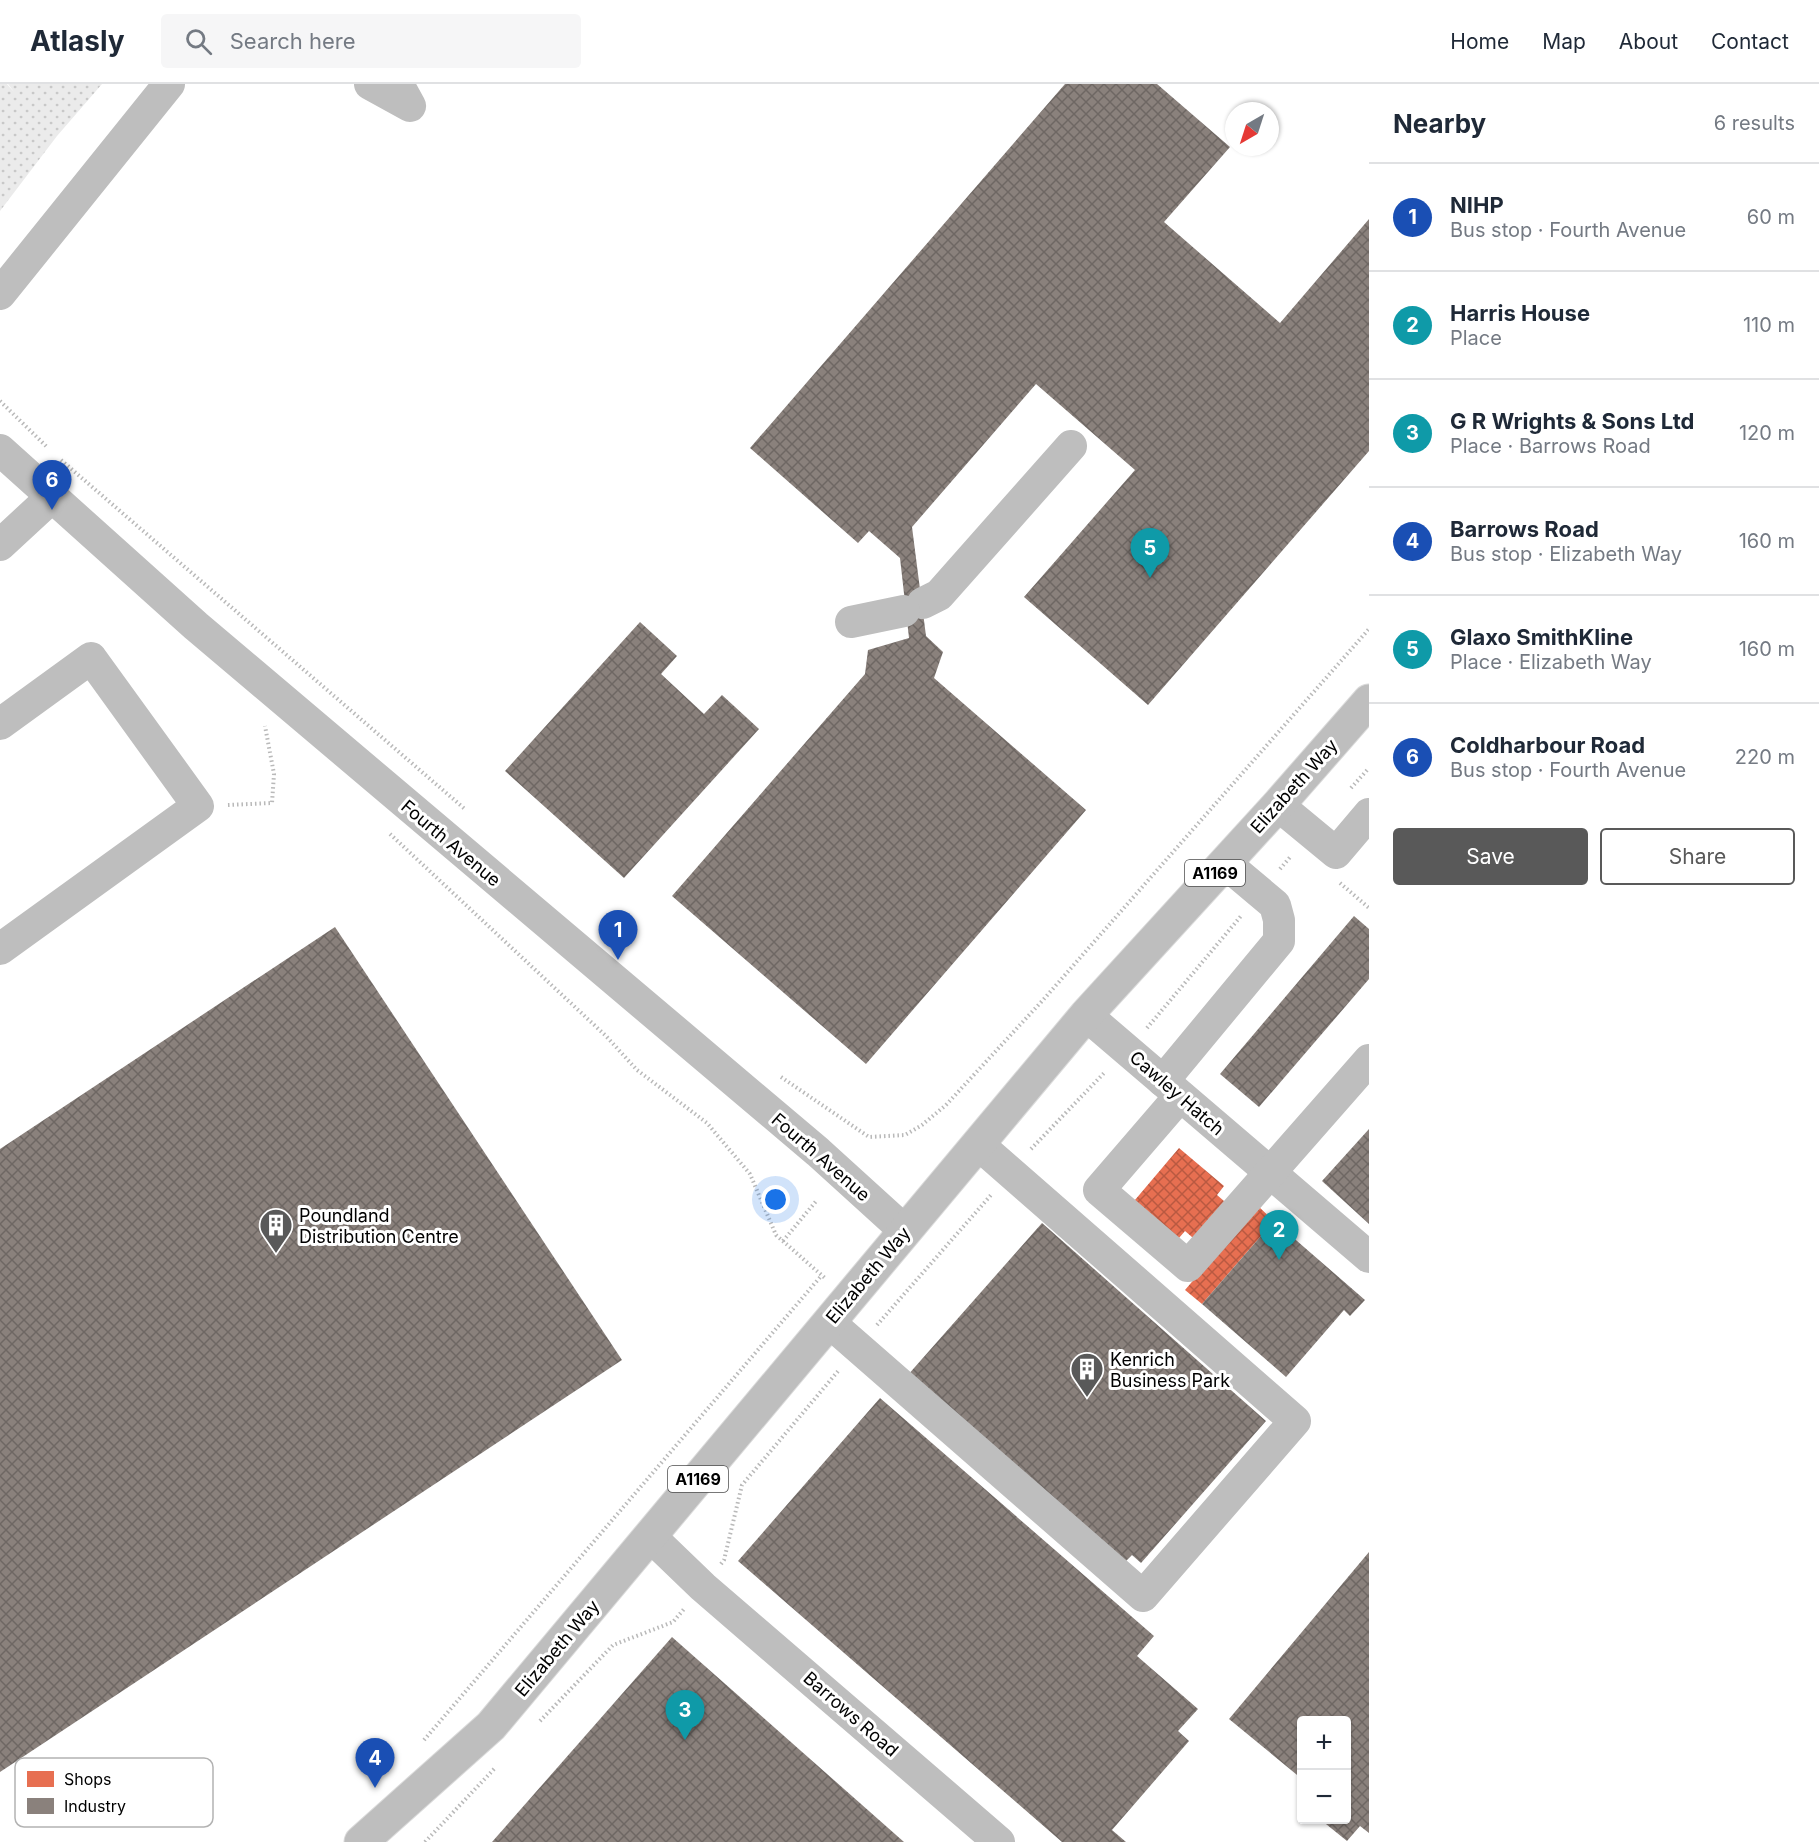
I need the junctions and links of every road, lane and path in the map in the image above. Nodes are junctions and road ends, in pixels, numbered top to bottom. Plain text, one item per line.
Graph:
1 (169, 84) edge
2 (370, 84) edge
3 (398, 84) edge
4 (0, 294) edge
5 (0, 401) edge
6 (1071, 446) dead end
7 (49, 449) dead end
8 (0, 450) edge
9 (58, 457) dead end
10 (53, 496) junction
11 (0, 544) edge
12 (851, 622) dead end
13 (1369, 629) edge
14 (1369, 701) edge
15 (0, 724) edge
16 (270, 729) dead end
17 (1278, 804) junction
18 (198, 806) junction
19 (470, 813) dead end
20 (1369, 814) edge
21 (388, 833) dead end
22 (1225, 863) junction
23 (0, 949) edge
24 (1086, 1015) junction
25 (1369, 1060) edge
26 (776, 1074) dead end
27 (1172, 1088) junction
28 (978, 1144) junction
29 (1269, 1172) junction
30 (817, 1200) dead end
31 (905, 1231) junction
32 (783, 1241) junction
33 (1369, 1257) edge
34 (829, 1322) junction
35 (650, 1536) junction
36 (420, 1745) dead end
37 (362, 1842) edge
38 (999, 1842) edge

1 - 4 street
2 - 3 street
5 - 7 path
6 - 12 street
8 - 10 street, Fourth Avenue
9 - 19 path
10 - 11 street
10 - 31 street, Fourth Avenue
13 - 26 path
14 - 17 main road, Elizabeth Way / A1169
15 - 18 street
16 - 18 path
17 - 20 street
17 - 22 main road, Elizabeth Way / A1169
18 - 23 street
21 - 32 path
22 - 24 main road, Elizabeth Way / A1169
22 - 27 street
24 - 27 street, Cawley Hatch
24 - 28 main road, Elizabeth Way / A1169
25 - 29 street
27 - 29 street, Cawley Hatch
27 - 29 street
28 - 31 main road, Elizabeth Way / A1169
28 - 34 street
29 - 33 street, Cawley Hatch
30 - 32 path
31 - 34 main road, Elizabeth Way / A1169
32 - 36 path
34 - 35 main road, Elizabeth Way / A1169
35 - 37 main road, Elizabeth Way / A1169
35 - 38 street, Barrows Road

